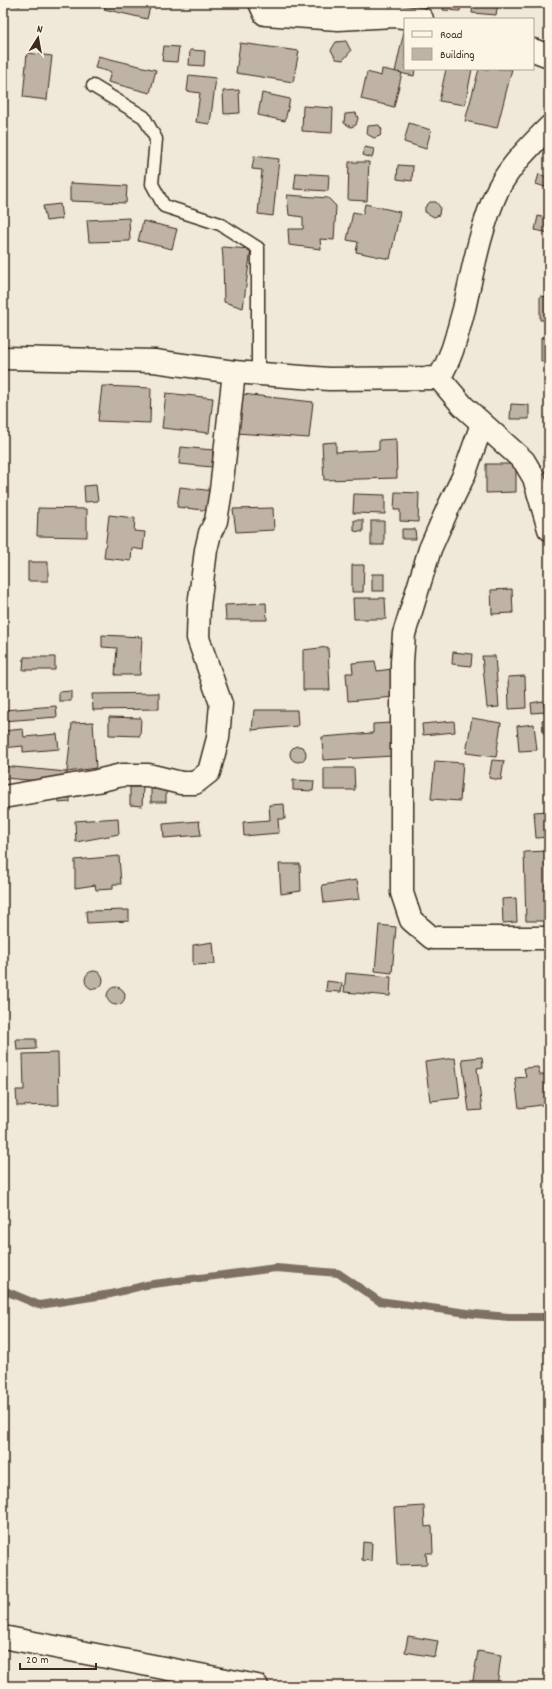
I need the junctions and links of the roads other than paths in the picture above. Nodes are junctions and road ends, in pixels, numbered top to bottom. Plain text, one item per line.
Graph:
1 (260, 3) edge
2 (413, 18) edge
3 (534, 50) edge
4 (549, 56) edge
5 (93, 86) dead end
6 (549, 127) edge
7 (3, 358) edge
8 (234, 372) junction
9 (258, 374) junction
10 (439, 378) junction
11 (482, 424) junction
12 (549, 529) edge
13 (3, 797) edge
14 (549, 938) edge
15 (3, 1637) edge
16 (257, 1686) edge

1 - 2 street
3 - 4 street
5 - 9 lane
6 - 10 street
7 - 8 street
8 - 9 street
8 - 13 street
9 - 10 street
10 - 11 street
11 - 12 street
11 - 14 street
15 - 16 street

